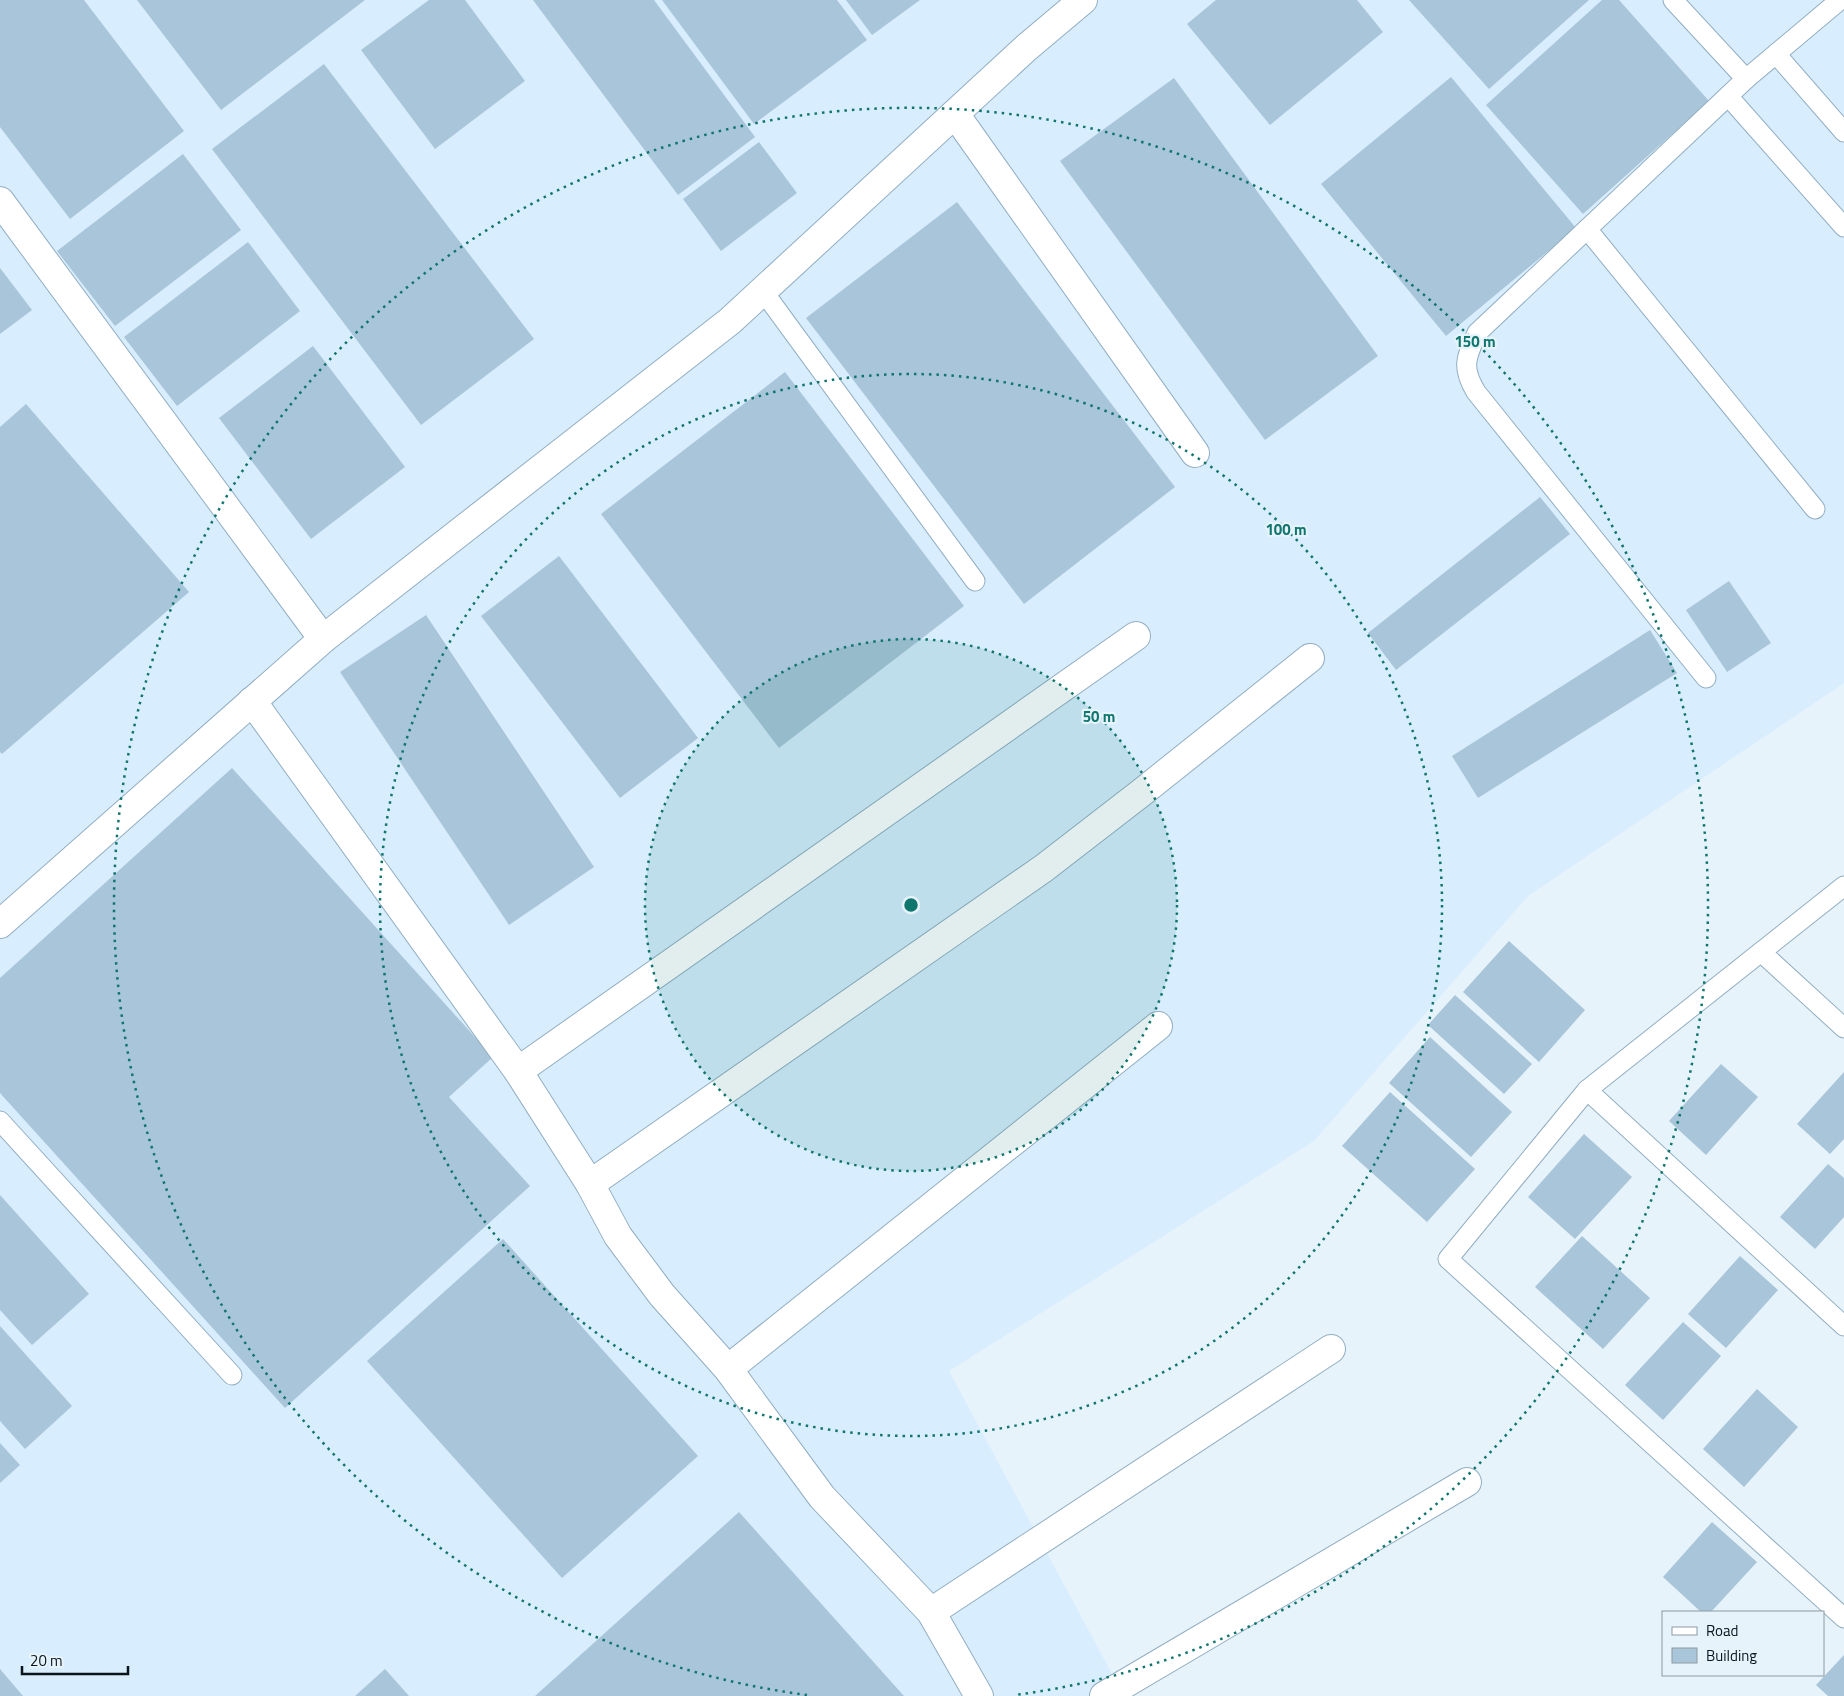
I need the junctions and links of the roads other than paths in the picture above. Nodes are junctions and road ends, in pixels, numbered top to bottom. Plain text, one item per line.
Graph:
1 (1083, 0) edge
2 (1673, 0) edge
3 (1840, 0) edge
4 (1776, 54) junction
5 (1746, 79) junction
6 (1728, 96) junction
7 (955, 114) junction
8 (1844, 132) edge
9 (0, 201) edge
10 (1844, 227) edge
11 (1587, 229) junction
12 (763, 291) junction
13 (1195, 453) dead end
14 (1815, 509) dead end
15 (975, 580) dead end
16 (1136, 636) dead end
17 (323, 639) junction
18 (1310, 658) dead end
19 (1706, 678) dead end
20 (252, 701) junction
21 (1844, 886) edge
22 (0, 924) edge
23 (1760, 952) junction
24 (1158, 1026) dead end
25 (1844, 1028) edge
26 (518, 1071) junction
27 (1586, 1090) junction
28 (0, 1121) edge
29 (590, 1184) junction
30 (1844, 1326) edge
31 (1330, 1349) dead end
32 (728, 1369) junction
33 (232, 1375) dead end
34 (1467, 1482) dead end
35 (931, 1612) junction
36 (1844, 1618) edge
37 (979, 1696) edge
38 (1104, 1696) edge

1 - 7 street
2 - 5 lane
3 - 4 lane
4 - 5 lane
4 - 8 lane
5 - 6 lane
6 - 10 lane
6 - 11 lane
7 - 12 street
7 - 13 street
9 - 17 street
11 - 14 lane
11 - 19 lane
12 - 15 lane
12 - 17 street
16 - 26 street
17 - 20 street
18 - 29 street
20 - 22 street
20 - 26 street
21 - 23 lane
23 - 25 lane
23 - 27 lane
24 - 32 street
26 - 29 street
27 - 30 lane
27 - 36 lane
28 - 33 lane
29 - 32 street
31 - 35 street
32 - 35 street
34 - 38 street
35 - 37 street

